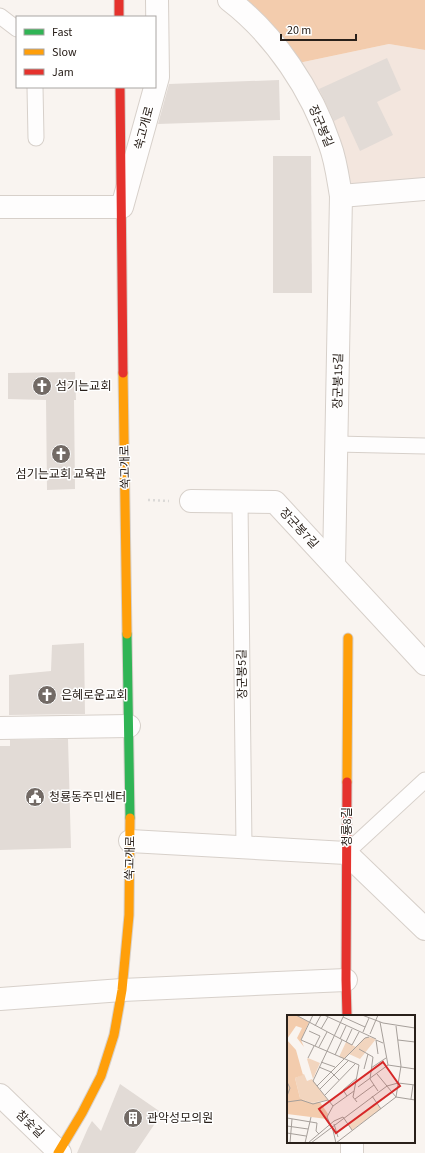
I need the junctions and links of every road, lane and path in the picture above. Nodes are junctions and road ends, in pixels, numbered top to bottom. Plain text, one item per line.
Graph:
1 (119, 0) edge
2 (157, 0) edge
3 (230, 0) edge
4 (0, 16) edge
5 (119, 16) edge
6 (16, 28) edge
7 (156, 84) edge
8 (35, 88) edge
9 (120, 88) edge
10 (155, 88) edge
11 (36, 138) dead end
12 (425, 189) edge
13 (341, 196) junction
14 (0, 207) edge
15 (122, 207) junction
16 (336, 444) junction
17 (425, 446) edge
18 (125, 500) junction
19 (191, 501) joint
20 (240, 502) junction
21 (334, 565) junction
22 (348, 638) dead end
23 (425, 664) edge
24 (128, 726) junction
25 (0, 728) edge
26 (425, 780) edge
27 (130, 841) junction
28 (244, 847) junction
29 (346, 853) junction
30 (425, 929) edge
31 (346, 980) junction
32 (122, 990) junction
33 (0, 999) edge
34 (347, 1015) edge
35 (0, 1095) edge
36 (59, 1153) edge

1 - 5 main road
2 - 7 street, 쑥고개로
3 - 13 street, 장군봉길
4 - 6 lane
8 - 11 lane
9 - 15 main road, 쑥고개로
10 - 15 street, 쑥고개로
12 - 13 street
13 - 16 street, 장군봉15길
14 - 15 street
15 - 18 main road, 쑥고개로
16 - 17 lane
16 - 21 street, 장군봉15길
18 - 19 path
18 - 24 main road, 쑥고개로
19 - 20 street, 장군봉7길
20 - 21 street, 장군봉7길
20 - 28 lane, 장군봉5길
21 - 23 street, 장군봉7길
22 - 29 main road, 청룡8길
24 - 25 street
24 - 27 main road, 쑥고개로
26 - 29 lane
27 - 28 street
27 - 32 main road, 쑥고개로
28 - 29 street
29 - 30 street
29 - 31 main road, 청룡8길
31 - 32 street
31 - 34 main road, 청룡8길
32 - 33 street
32 - 36 main road, 쑥고개로
35 - 36 street, 참숯길

